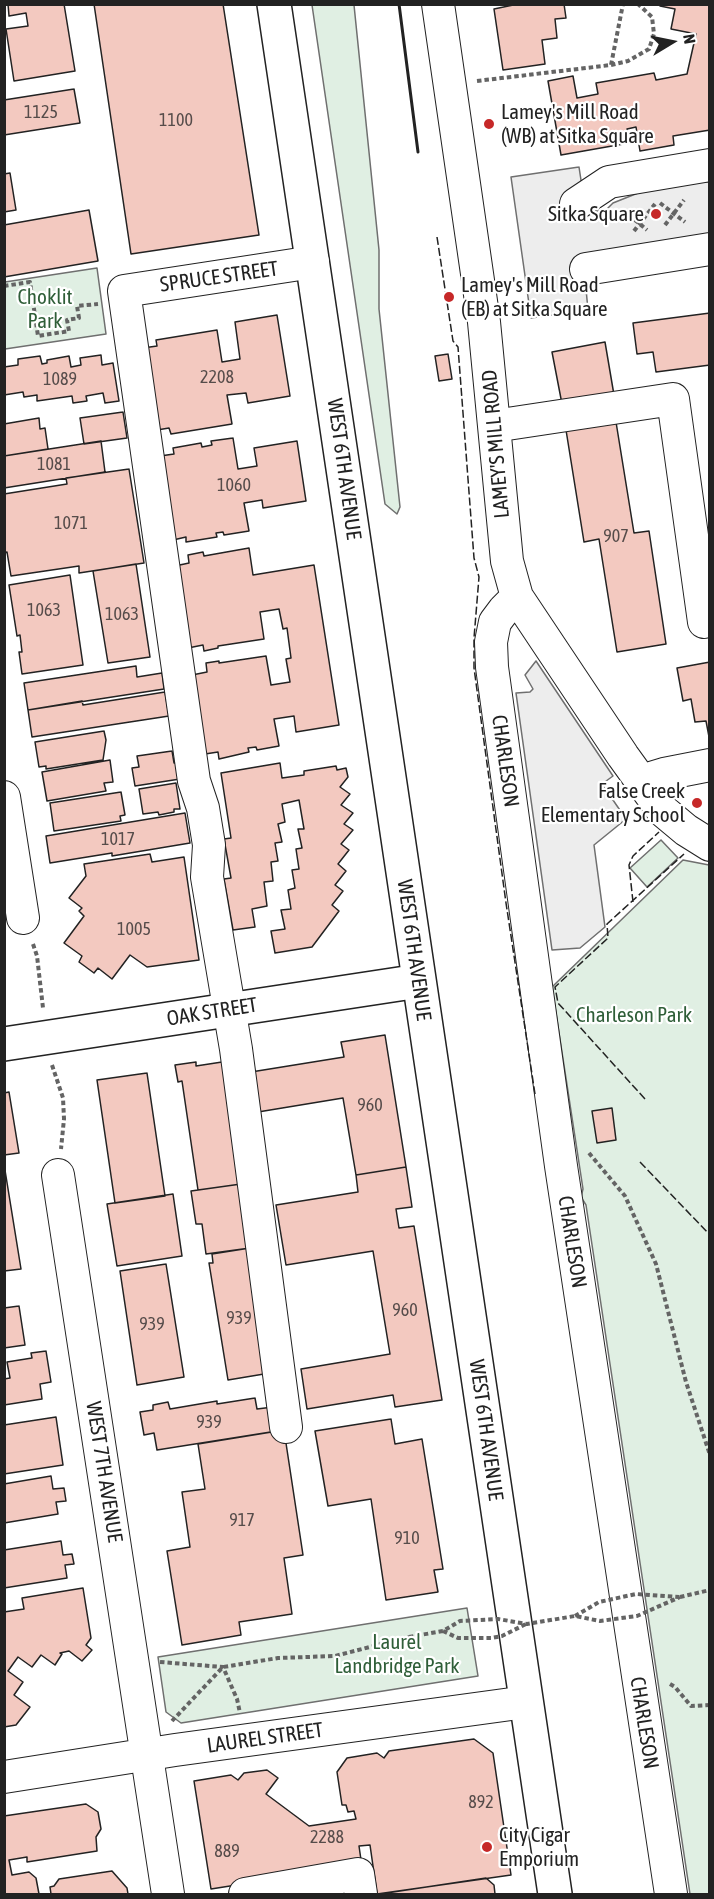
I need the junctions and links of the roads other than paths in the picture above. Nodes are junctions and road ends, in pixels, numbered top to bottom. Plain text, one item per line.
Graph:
1 (274, 4) edge
2 (438, 4) edge
3 (710, 165) edge
4 (586, 197) road end
5 (684, 242) edge
6 (313, 262) junction
7 (597, 267) road end
8 (494, 426) junction
9 (517, 597) junction
10 (704, 622) dead end
11 (710, 765) edge
12 (641, 781) junction
13 (4, 797) edge
14 (702, 832) edge
15 (23, 918) road end
16 (419, 981) junction
17 (230, 1008) junction
18 (4, 1044) edge
19 (58, 1175) road end
20 (286, 1427) dead end
21 (526, 1702) junction
22 (147, 1754) junction
23 (4, 1777) edge
24 (168, 1894) edge
25 (245, 1894) edge
26 (361, 1894) edge
27 (555, 1894) edge
28 (671, 1894) edge

1 - 6 main road, WEST 6TH AVENUE
2 - 8 street, LAMEY'S MILL ROAD
3 - 4 street
5 - 7 street
6 - 16 main road, WEST 6TH AVENUE
6 - 17 street, SPRUCE STREET
8 - 9 street, LAMEY'S MILL ROAD
8 - 10 street
9 - 12 street, LAMEY'S MILL ROAD
9 - 28 street, CHARLESON
11 - 12 street
12 - 14 street, LAMEY'S MILL ROAD
13 - 15 street
16 - 17 main road, OAK STREET
16 - 21 main road, WEST 6TH AVENUE
17 - 18 main road, OAK STREET
17 - 20 street
19 - 22 street, WEST 7TH AVENUE
21 - 22 street, LAUREL STREET
21 - 27 main road, WEST 6TH AVENUE
22 - 23 street, LAUREL STREET
22 - 24 street, WEST 7TH AVENUE
25 - 26 street

